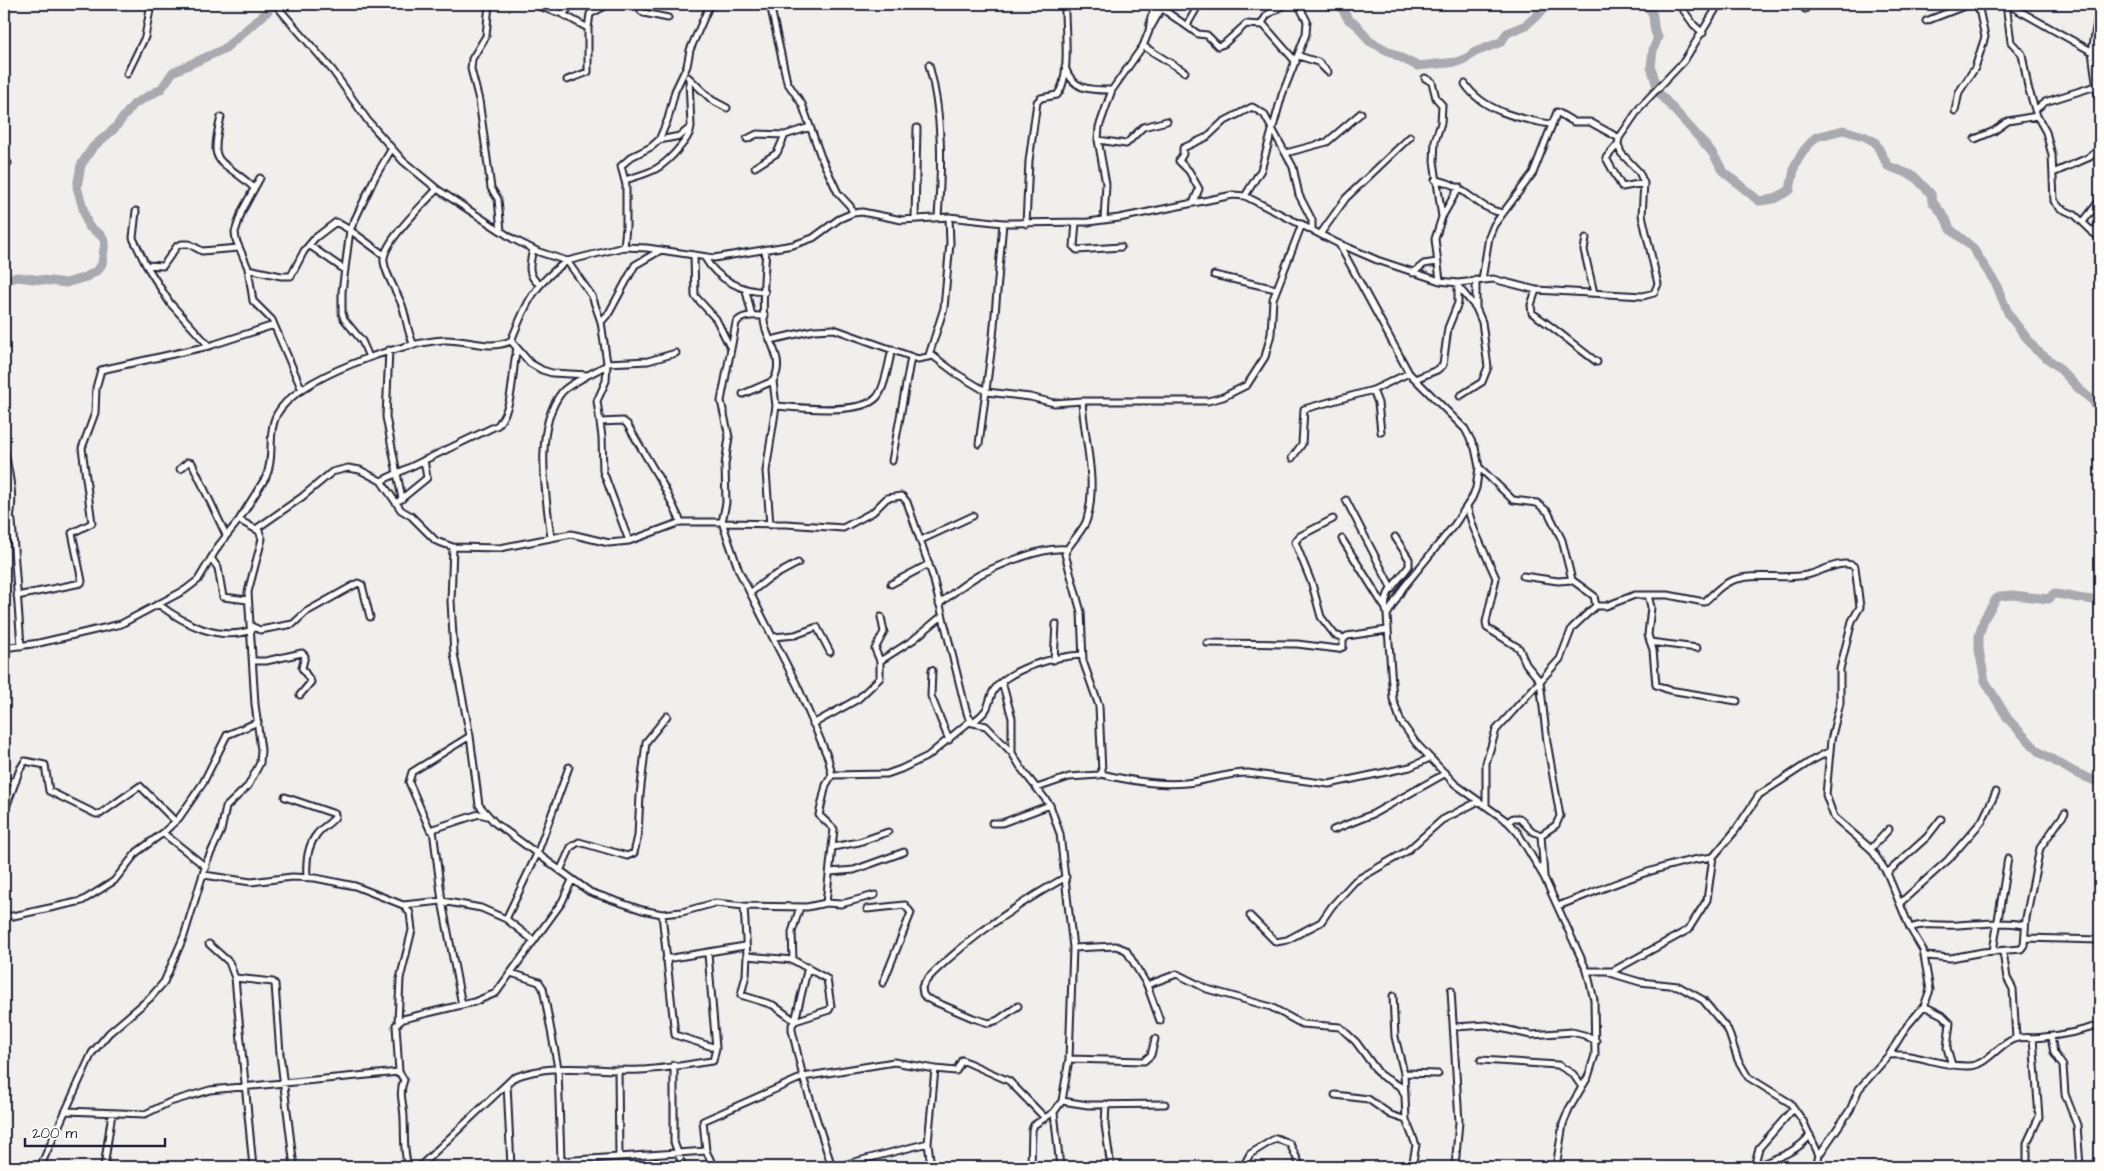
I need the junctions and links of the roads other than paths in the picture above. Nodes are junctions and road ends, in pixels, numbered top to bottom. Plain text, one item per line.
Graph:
1 (151, 4) edge
2 (275, 4) edge
3 (489, 4) edge
4 (532, 4) edge
5 (568, 4) edge
6 (609, 4) edge
7 (639, 4) edge
8 (710, 4) edge
9 (770, 4) edge
10 (1066, 4) edge
11 (1164, 4) edge
12 (1199, 4) edge
13 (1285, 4) edge
14 (1298, 4) edge
15 (1679, 4) edge
16 (1719, 4) edge
17 (1970, 4) edge
18 (1978, 4) edge
19 (2007, 4) edge
20 (2100, 4) edge
21 (1158, 7) edge
22 (562, 14) junction
23 (668, 18) dead end
24 (1926, 21) dead end
25 (1187, 25) junction
26 (1262, 25) junction
27 (588, 28) junction
28 (1703, 33) junction
29 (2094, 42) junction
30 (2082, 45) junction
31 (1144, 46) junction
32 (2092, 52) junction
33 (1299, 56) junction
34 (1296, 62) junction
35 (2093, 63) junction
36 (929, 64) dead end
37 (2100, 64) edge
38 (1064, 67) junction
39 (1185, 72) dead end
40 (1328, 72) dead end
41 (127, 74) dead end
42 (686, 76) junction
43 (1425, 78) dead end
44 (567, 80) dead end
45 (1074, 83) junction
46 (1062, 84) junction
47 (1465, 84) dead end
48 (2096, 86) junction
49 (1112, 90) junction
50 (727, 108) dead end
51 (1955, 111) dead end
52 (2100, 112) edge
53 (1361, 113) dead end
54 (2036, 113) junction
55 (221, 117) dead end
56 (1167, 121) dead end
57 (1550, 124) junction
58 (691, 127) junction
59 (810, 127) junction
60 (917, 128) dead end
61 (1272, 130) junction
62 (785, 135) junction
63 (1410, 137) dead end
64 (1619, 138) junction
65 (747, 139) dead end
66 (1975, 139) dead end
67 (659, 140) junction
68 (1098, 140) junction
69 (1618, 144) junction
70 (2100, 148) edge
71 (391, 150) junction
72 (1286, 153) junction
73 (755, 166) dead end
74 (2053, 173) junction
75 (260, 178) dead end
76 (625, 180) junction
77 (1435, 180) junction
78 (1644, 183) junction
79 (1459, 187) junction
80 (254, 188) junction
81 (437, 189) junction
82 (1245, 196) junction
83 (2100, 200) edge
84 (1194, 201) junction
85 (136, 211) dead end
86 (853, 213) junction
87 (1502, 213) junction
88 (938, 217) junction
89 (949, 217) junction
90 (1442, 217) junction
91 (915, 220) junction
92 (1104, 220) junction
93 (1076, 222) junction
94 (2083, 222) junction
95 (2100, 222) edge
96 (1003, 223) junction
97 (1026, 224) junction
98 (1302, 224) junction
99 (1312, 229) junction
100 (350, 230) junction
101 (501, 232) junction
102 (1321, 233) junction
103 (2093, 233) junction
104 (1586, 238) dead end
105 (2100, 239) edge
106 (1339, 244) junction
107 (309, 245) junction
108 (624, 247) junction
109 (1120, 247) dead end
110 (239, 248) junction
111 (533, 249) junction
112 (766, 249) junction
113 (662, 250) junction
114 (384, 255) junction
115 (694, 256) junction
116 (705, 258) junction
117 (567, 261) junction
118 (1437, 262) junction
119 (146, 265) junction
120 (248, 269) junction
121 (345, 270) junction
122 (1413, 273) junction
123 (1214, 275) dead end
124 (1479, 280) junction
125 (1440, 281) junction
126 (539, 284) junction
127 (1458, 285) junction
128 (1276, 289) junction
129 (1536, 290) junction
130 (746, 291) junction
131 (765, 292) junction
132 (1594, 293) junction
133 (1476, 308) junction
134 (752, 316) junction
135 (764, 316) junction
136 (602, 322) junction
137 (274, 325) junction
138 (771, 340) junction
139 (511, 341) junction
140 (414, 345) junction
141 (208, 346) junction
142 (517, 348) junction
143 (731, 349) junction
144 (892, 349) junction
145 (389, 350) junction
146 (676, 353) dead end
147 (929, 355) junction
148 (369, 357) junction
149 (911, 357) junction
150 (1597, 362) dead end
151 (607, 364) junction
152 (1408, 373) junction
153 (588, 375) junction
154 (1415, 379) junction
155 (773, 381) junction
156 (302, 390) junction
157 (1373, 390) junction
158 (987, 392) junction
159 (743, 394) dead end
160 (1460, 396) dead end
161 (1082, 401) junction
162 (776, 406) junction
163 (600, 422) junction
164 (1381, 432) dead end
165 (979, 444) dead end
166 (4, 447) edge
167 (1292, 458) dead end
168 (424, 460) junction
169 (892, 461) dead end
170 (1479, 467) junction
171 (180, 469) dead end
172 (398, 473) junction
173 (381, 481) junction
174 (402, 499) junction
175 (1346, 500) dead end
176 (395, 503) junction
177 (1467, 507) junction
178 (4, 515) edge
179 (973, 516) dead end
180 (10, 518) junction
181 (1333, 519) dead end
182 (239, 520) junction
183 (681, 522) junction
184 (723, 522) junction
185 (770, 524) junction
186 (256, 529) junction
187 (226, 535) junction
188 (1395, 536) dead end
189 (551, 538) junction
190 (1342, 539) dead end
191 (921, 540) junction
192 (629, 541) junction
193 (453, 547) junction
194 (1067, 549) junction
195 (211, 558) junction
196 (798, 563) dead end
197 (929, 564) junction
198 (1523, 576) dead end
199 (1572, 580) junction
200 (891, 584) dead end
201 (1392, 589) junction
202 (750, 593) junction
203 (1648, 595) junction
204 (17, 596) junction
205 (248, 600) junction
206 (158, 604) junction
207 (939, 604) junction
208 (1384, 606) junction
209 (1596, 606) junction
210 (1388, 615) junction
211 (942, 616) junction
212 (370, 617) dead end
213 (881, 617) dead end
214 (1056, 624) dead end
215 (252, 628) junction
216 (1387, 630) junction
217 (774, 637) junction
218 (1344, 638) junction
219 (1650, 642) junction
220 (1207, 643) dead end
221 (21, 646) junction
222 (4, 648) edge
223 (1697, 648) dead end
224 (830, 652) dead end
225 (1082, 655) junction
226 (1054, 660) junction
227 (253, 661) junction
228 (880, 661) junction
229 (932, 670) dead end
230 (1540, 681) junction
231 (1002, 682) junction
232 (300, 695) dead end
233 (1737, 702) dead end
234 (667, 716) dead end
235 (258, 722) junction
236 (973, 722) junction
237 (813, 724) junction
238 (470, 736) junction
239 (949, 740) junction
240 (1830, 751) junction
241 (1012, 753) junction
242 (1430, 758) junction
243 (569, 767) dead end
244 (1446, 773) junction
245 (1101, 774) junction
246 (832, 775) junction
247 (4, 781) edge
248 (16, 781) junction
249 (1036, 788) junction
250 (1996, 792) dead end
251 (285, 796) dead end
252 (1478, 801) junction
253 (1050, 805) junction
254 (1486, 805) junction
255 (2065, 812) dead end
256 (4, 814) edge
257 (487, 816) junction
258 (1941, 819) dead end
259 (175, 822) junction
260 (992, 822) dead end
261 (1508, 822) junction
262 (1889, 829) dead end
263 (433, 830) junction
264 (1333, 830) dead end
265 (888, 832) dead end
266 (163, 833) junction
267 (1542, 835) junction
268 (833, 847) junction
269 (1871, 849) junction
270 (904, 852) dead end
271 (537, 854) junction
272 (1714, 856) junction
273 (2008, 858) dead end
274 (206, 867) junction
275 (560, 871) junction
276 (830, 872) junction
277 (1887, 873) junction
278 (204, 875) junction
279 (307, 877) junction
280 (1066, 877) junction
281 (1544, 877) junction
282 (572, 880) junction
283 (875, 895) dead end
284 (442, 902) junction
285 (826, 903) junction
286 (1900, 903) junction
287 (403, 905) junction
288 (744, 906) junction
289 (1558, 906) junction
290 (800, 907) junction
291 (867, 909) dead end
292 (662, 914) junction
293 (4, 916) edge
294 (1250, 916) dead end
295 (506, 919) junction
296 (1998, 922) junction
297 (2025, 925) junction
298 (1910, 928) junction
299 (2025, 938) junction
300 (2100, 940) edge
301 (534, 941) junction
302 (209, 944) dead end
303 (746, 946) junction
304 (1073, 948) junction
305 (1993, 952) junction
306 (2002, 952) junction
307 (708, 954) junction
308 (747, 956) junction
309 (1926, 956) junction
310 (666, 959) junction
311 (794, 960) junction
312 (808, 967) junction
313 (1588, 971) junction
314 (511, 973) junction
315 (1609, 973) junction
316 (235, 978) junction
317 (883, 983) dead end
318 (1147, 985) junction
319 (1451, 990) dead end
320 (1393, 996) dead end
321 (462, 1005) junction
322 (1018, 1006) dead end
323 (1924, 1006) junction
324 (795, 1021) junction
325 (1160, 1022) dead end
326 (398, 1023) junction
327 (2100, 1025) edge
328 (1454, 1027) junction
329 (2051, 1037) junction
330 (2016, 1038) junction
331 (2033, 1038) junction
332 (1155, 1039) dead end
333 (1596, 1042) junction
334 (716, 1048) junction
335 (1889, 1055) junction
336 (1069, 1059) junction
337 (1481, 1060) dead end
338 (674, 1065) junction
339 (1952, 1065) junction
340 (558, 1068) junction
341 (935, 1069) junction
342 (618, 1070) junction
343 (398, 1072) junction
344 (1404, 1074) junction
345 (1438, 1074) dead end
346 (803, 1077) junction
347 (283, 1082) junction
348 (507, 1084) junction
349 (245, 1085) junction
350 (1582, 1087) junction
351 (1335, 1095) dead end
352 (1405, 1096) junction
353 (1062, 1101) junction
354 (1106, 1104) junction
355 (1164, 1104) dead end
356 (1794, 1108) junction
357 (66, 1110) junction
358 (1054, 1112) junction
359 (112, 1113) junction
360 (1045, 1118) junction
361 (1406, 1120) junction
362 (1810, 1135) junction
363 (928, 1143) junction
364 (706, 1151) junction
365 (677, 1154) junction
366 (1819, 1155) junction
367 (619, 1157) junction
368 (1302, 1164) edge
369 (40, 1167) edge
370 (104, 1167) edge
371 (253, 1167) edge
372 (294, 1167) edge
373 (408, 1167) edge
374 (420, 1167) edge
375 (511, 1167) edge
376 (683, 1167) edge
377 (714, 1167) edge
378 (834, 1167) edge
379 (931, 1167) edge
380 (1031, 1167) edge
381 (1060, 1167) edge
382 (1111, 1167) edge
383 (1243, 1167) edge
384 (1412, 1167) edge
385 (1455, 1167) edge
386 (1556, 1167) edge
387 (1754, 1167) edge
388 (1816, 1167) edge
389 (2029, 1167) edge
390 (2080, 1167) edge

1 - 41 street
2 - 71 street
3 - 101 street
4 - 22 street
5 - 22 street
6 - 27 street
7 - 23 street
8 - 42 street
9 - 59 street
10 - 38 street
11 - 21 street
12 - 25 street
13 - 26 street
14 - 33 street
15 - 28 street
16 - 28 street
17 - 24 street
18 - 51 street
19 - 30 street
19 - 54 street
20 - 29 street
21 - 25 street
21 - 31 street
22 - 27 street
25 - 26 street
26 - 34 street
27 - 44 street
28 - 64 street
29 - 30 street
29 - 32 street
30 - 32 street
31 - 39 street
31 - 49 street
32 - 35 street
33 - 34 street
33 - 40 street
34 - 61 street
35 - 37 street
35 - 48 street
36 - 88 street
38 - 45 street
38 - 46 street
42 - 50 street
42 - 58 street
42 - 67 street
43 - 77 street
45 - 46 street
45 - 49 street
46 - 97 street
47 - 57 street
48 - 52 street
48 - 54 street
49 - 68 street
53 - 72 street
54 - 66 street
54 - 74 street
55 - 80 street
56 - 68 street
57 - 64 street
57 - 87 street
58 - 67 street
58 - 76 street
59 - 62 street
59 - 86 street
60 - 91 street
61 - 72 street
61 - 82 street
61 - 84 street
62 - 65 street
62 - 73 street
63 - 102 street
64 - 69 street
67 - 76 street
68 - 92 street
69 - 78 street
69 - 78 street
70 - 74 street
71 - 81 street
71 - 100 street
72 - 99 street
74 - 94 street
75 - 80 street
76 - 108 street
77 - 79 street
77 - 90 street
78 - 132 street
79 - 87 street
79 - 90 street
80 - 110 street
81 - 101 street
81 - 114 street
82 - 84 street
82 - 98 street
83 - 94 street
84 - 92 street
85 - 119 street
86 - 91 street
86 - 112 street
87 - 124 street
88 - 89 street
88 - 91 street
89 - 96 street
89 - 147 street
90 - 118 street
92 - 93 street
93 - 97 street
93 - 109 street
94 - 103 street
95 - 103 street
96 - 97 street
96 - 158 street
98 - 99 street
98 - 128 street
99 - 102 street
100 - 107 street
100 - 114 street
100 - 121 street
101 - 111 street
102 - 106 street
103 - 105 street
104 - 132 street
106 - 122 street
106 - 152 street
107 - 120 street
107 - 121 street
108 - 113 street
108 - 117 street
110 - 119 street
110 - 120 street
111 - 117 street
111 - 126 street
112 - 116 street
112 - 131 street
113 - 115 street
113 - 136 street
114 - 140 street
115 - 116 street
115 - 143 street
116 - 130 street
117 - 126 street
117 - 136 street
118 - 122 street
118 - 125 street
119 - 141 street
120 - 137 street
121 - 148 street
122 - 125 street
123 - 128 street
124 - 127 street
124 - 129 street
124 - 133 street
125 - 127 street
126 - 139 street
127 - 133 street
127 - 154 street
128 - 161 street
129 - 132 street
129 - 150 street
130 - 131 street
130 - 134 street
131 - 135 street
133 - 160 street
134 - 135 street
134 - 143 street
135 - 138 street
136 - 151 street
137 - 141 street
137 - 156 street
138 - 144 street
138 - 155 street
139 - 140 street
139 - 142 street
140 - 145 street
141 - 204 street
142 - 153 street
142 - 168 street
143 - 184 street
144 - 149 street
144 - 162 street
145 - 148 street
145 - 172 street
146 - 151 street
147 - 149 street
147 - 158 street
148 - 156 street
149 - 169 street
151 - 153 street
151 - 163 street
152 - 154 street
152 - 157 street
153 - 189 street
154 - 170 street
155 - 159 street
155 - 162 street
156 - 182 street
157 - 164 street
157 - 167 street
158 - 161 street
158 - 165 street
161 - 194 street
162 - 185 street
163 - 183 street
163 - 192 street
166 - 180 street
168 - 172 street
168 - 174 street
170 - 177 street
170 - 199 street
171 - 187 street
172 - 173 street
172 - 174 street
173 - 176 street
173 - 186 street
174 - 176 street
175 - 201 street
176 - 193 street
177 - 210 street
177 - 230 street
178 - 180 street
179 - 191 street
180 - 204 street
181 - 218 street
182 - 186 street
182 - 187 street
183 - 184 street
183 - 192 street
184 - 185 street
184 - 202 street
185 - 191 street
186 - 205 street
187 - 195 street
188 - 201 street
189 - 192 street
189 - 193 street
190 - 208 street
191 - 197 street
193 - 238 street
194 - 207 street
194 - 225 street
195 - 205 street
195 - 206 street
196 - 202 street
197 - 200 street
197 - 207 street
198 - 199 street
199 - 209 street
201 - 208 street
202 - 217 street
203 - 209 street
203 - 219 street
203 - 240 street
204 - 221 street
205 - 215 street
206 - 215 street
206 - 221 street
207 - 211 street
208 - 210 street
209 - 230 street
210 - 216 street
211 - 228 street
211 - 236 street
212 - 215 street
213 - 228 street
214 - 226 street
215 - 227 street
216 - 218 street
216 - 242 street
217 - 224 street
217 - 237 street
218 - 220 street
219 - 223 street
219 - 233 street
221 - 222 street
225 - 226 street
225 - 245 street
226 - 231 street
227 - 232 street
227 - 235 street
228 - 237 street
229 - 239 street
230 - 254 street
230 - 267 street
231 - 236 street
231 - 241 street
234 - 275 street
235 - 259 street
235 - 274 street
236 - 239 street
236 - 241 street
237 - 246 street
238 - 257 street
238 - 263 street
239 - 246 street
240 - 269 street
240 - 272 street
241 - 249 street
242 - 244 street
242 - 245 street
243 - 271 street
244 - 252 street
244 - 264 street
245 - 249 street
246 - 268 street
247 - 248 street
248 - 256 street
248 - 259 street
249 - 253 street
250 - 286 street
251 - 279 street
252 - 254 street
252 - 294 street
253 - 260 street
253 - 280 street
254 - 261 street
255 - 297 street
257 - 263 street
257 - 271 street
258 - 277 street
259 - 266 street
261 - 267 street
261 - 281 street
262 - 269 street
263 - 284 street
265 - 268 street
266 - 274 street
266 - 293 street
267 - 281 street
268 - 276 street
269 - 277 street
270 - 276 street
271 - 275 street
271 - 295 street
272 - 289 street
272 - 315 street
273 - 296 street
274 - 278 street
275 - 282 street
276 - 285 street
277 - 286 street
278 - 279 street
278 - 357 street
279 - 287 street
280 - 304 street
280 - 322 street
281 - 289 street
282 - 292 street
282 - 301 street
283 - 285 street
284 - 287 street
284 - 295 street
284 - 321 street
285 - 290 street
286 - 298 street
287 - 326 street
288 - 290 street
288 - 292 street
288 - 303 street
289 - 313 street
290 - 311 street
291 - 317 street
292 - 310 street
295 - 301 street
296 - 297 street
296 - 298 street
296 - 305 street
297 - 299 street
298 - 309 street
299 - 300 street
299 - 306 street
301 - 314 street
302 - 316 street
303 - 307 street
303 - 308 street
304 - 318 street
304 - 336 street
305 - 306 street
305 - 309 street
306 - 330 street
307 - 310 street
307 - 334 street
308 - 311 street
308 - 324 street
309 - 323 street
310 - 334 street
311 - 312 street
312 - 324 street
312 - 324 street
313 - 315 street
313 - 333 street
314 - 321 street
314 - 340 street
315 - 356 street
316 - 347 street
316 - 349 street
318 - 325 street
318 - 352 street
319 - 328 street
320 - 344 street
321 - 326 street
323 - 335 street
323 - 339 street
324 - 346 street
326 - 343 street
327 - 329 street
328 - 333 street
328 - 385 street
329 - 331 street
329 - 390 street
330 - 331 street
330 - 339 street
331 - 389 street
332 - 336 street
333 - 350 street
334 - 338 street
335 - 339 street
335 - 366 street
336 - 353 street
337 - 350 street
338 - 342 street
338 - 365 street
340 - 342 street
340 - 348 street
340 - 367 street
341 - 346 street
341 - 360 street
341 - 363 street
342 - 367 street
343 - 347 street
343 - 373 street
344 - 345 street
344 - 352 street
346 - 364 street
346 - 378 street
347 - 349 street
347 - 372 street
348 - 374 street
348 - 375 street
349 - 359 street
349 - 371 street
350 - 386 street
351 - 361 street
352 - 361 street
353 - 354 street
353 - 358 street
354 - 355 street
354 - 382 street
356 - 362 street
356 - 387 street
357 - 359 street
357 - 369 street
358 - 360 street
358 - 381 street
359 - 370 street
360 - 380 street
361 - 384 street
362 - 366 street
362 - 387 street
363 - 378 street
363 - 379 street
364 - 365 street
364 - 377 street
365 - 367 street
365 - 376 street
366 - 388 street
368 - 383 street

